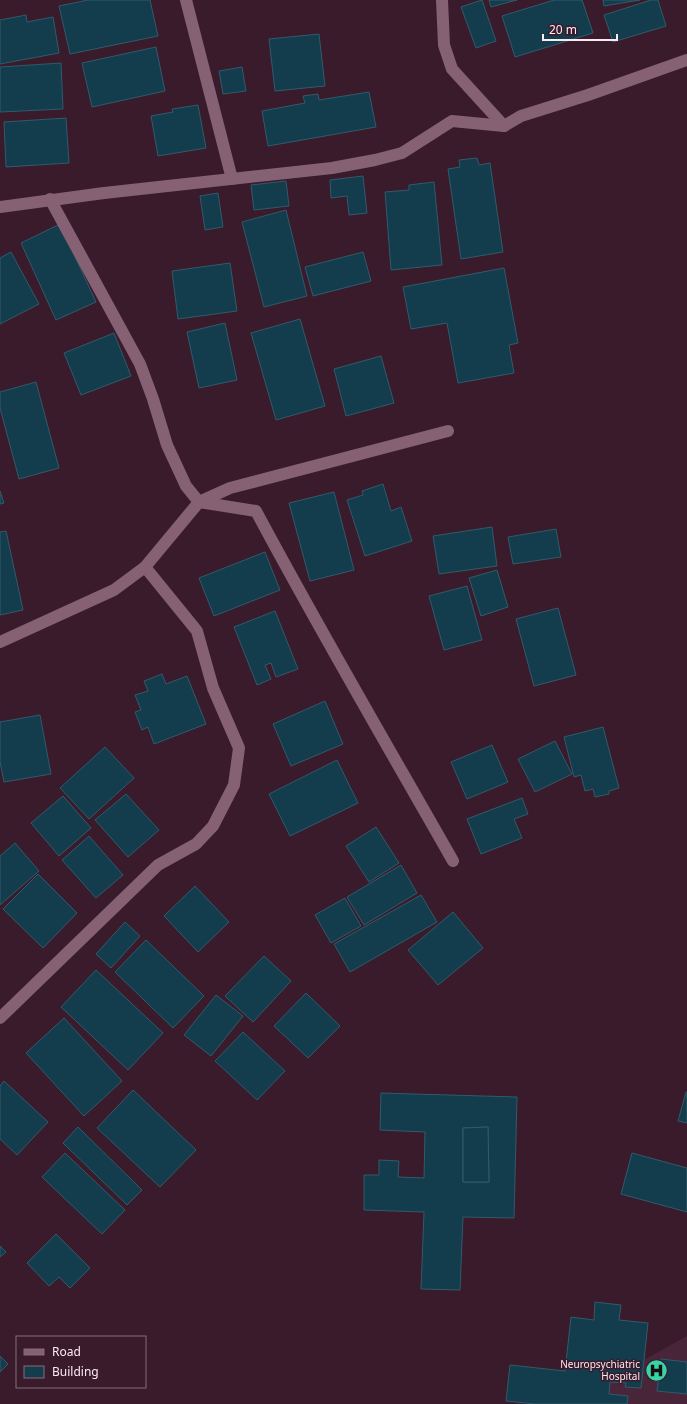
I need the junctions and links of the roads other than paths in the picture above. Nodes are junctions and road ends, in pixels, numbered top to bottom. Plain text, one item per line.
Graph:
1 (186, 0) edge
2 (442, 0) edge
3 (687, 60) edge
4 (504, 126) junction
5 (232, 179) junction
6 (50, 199) junction
7 (0, 208) edge
8 (448, 431) dead end
9 (199, 502) junction
10 (145, 567) junction
11 (0, 642) edge
12 (453, 861) dead end
13 (0, 1018) edge

1 - 5 street
2 - 4 street
3 - 4 street
4 - 5 street
5 - 6 street
6 - 7 street
6 - 9 street
8 - 9 street
9 - 10 street
9 - 12 street
10 - 11 street
10 - 13 street

